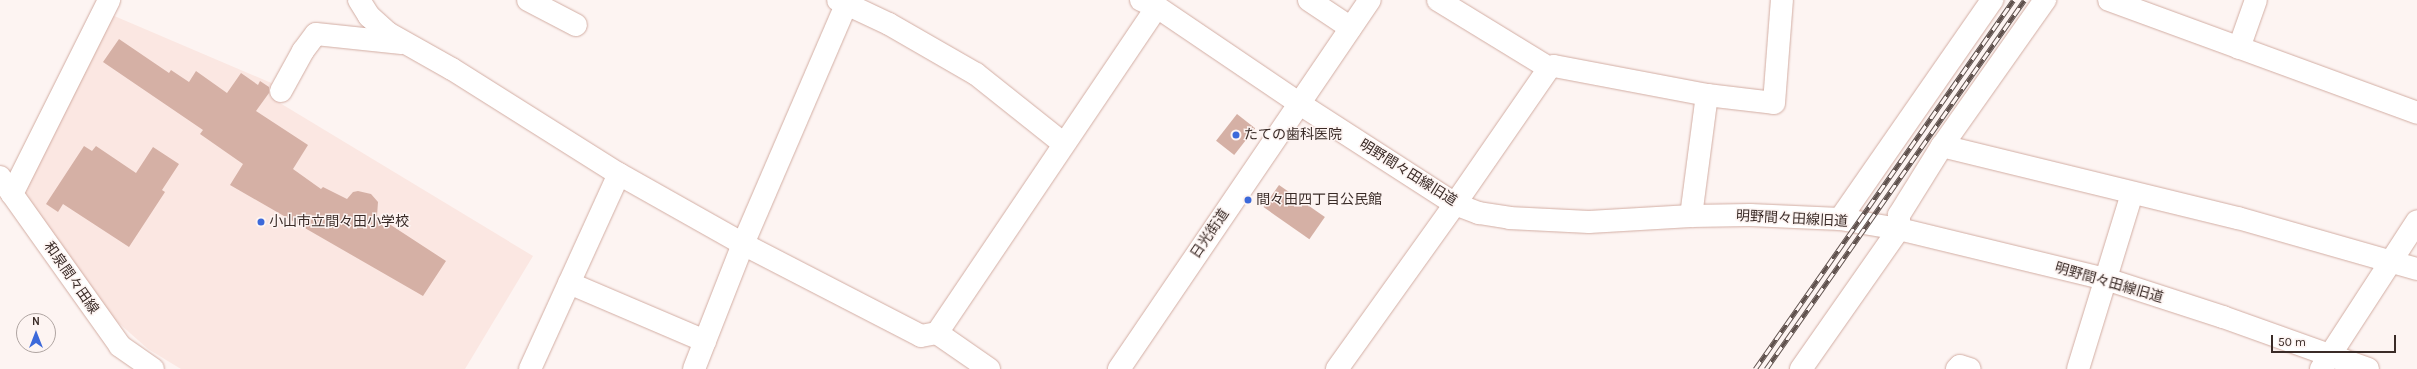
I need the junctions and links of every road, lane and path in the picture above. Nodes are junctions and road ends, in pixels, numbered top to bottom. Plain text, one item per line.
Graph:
1 (109, 0) edge
2 (359, 0) edge
3 (528, 0) edge
4 (1309, 0) edge
5 (1370, 0) edge
6 (1438, 0) edge
7 (1782, 0) edge
8 (1992, 0) edge
9 (2045, 0) edge
10 (2109, 0) edge
11 (2256, 0) edge
12 (844, 1) edge
13 (1149, 3) edge
14 (576, 25) dead end
15 (1351, 28) junction
16 (405, 44) junction
17 (2239, 48) junction
18 (1549, 68) junction
19 (281, 91) dead end
20 (1707, 95) junction
21 (1300, 104) junction
22 (2417, 113) edge
23 (1064, 144) junction
24 (1942, 146) junction
25 (619, 174) junction
26 (6, 185) edge
27 (2132, 193) junction
28 (1455, 204) junction
29 (1691, 216) junction
30 (1840, 219) junction
31 (2417, 221) edge
32 (1899, 229) junction
33 (743, 244) junction
34 (2390, 262) junction
35 (2417, 269) edge
36 (2106, 279) junction
37 (569, 283) junction
38 (937, 332) junction
39 (705, 341) junction
40 (2325, 362) edge
41 (153, 369) edge
42 (530, 369) edge
43 (694, 369) edge
44 (989, 369) edge
45 (1119, 369) edge
46 (1337, 369) edge
47 (1801, 369) edge
48 (1958, 369) edge
49 (1970, 369) edge
50 (2078, 369) edge
51 (2368, 369) edge

1 - 26 main road
2 - 16 main road
3 - 14 main road
4 - 15 main road
5 - 15 main road, 日光街道
6 - 18 main road
7 - 20 main road
8 - 30 main road
9 - 24 main road
10 - 17 main road
11 - 17 main road
12 - 23 main road
12 - 33 main road
13 - 21 main road, 明野間々田線旧道
13 - 23 main road
15 - 21 main road, 日光街道
16 - 19 main road
16 - 25 main road
17 - 22 main road
18 - 20 main road
18 - 28 main road
20 - 29 main road
21 - 28 main road, 明野間々田線旧道
21 - 45 main road, 日光街道
23 - 38 main road
24 - 27 main road
24 - 32 main road
25 - 33 main road
25 - 37 main road
26 - 41 main road, 和泉間々田線
27 - 34 main road
27 - 36 main road
28 - 29 main road, 明野間々田線旧道
28 - 46 main road
29 - 30 main road, 明野間々田線旧道
30 - 32 main road, 明野間々田線旧道
31 - 34 main road
32 - 36 main road, 明野間々田線旧道
32 - 47 main road
33 - 38 main road
33 - 39 main road
34 - 35 main road
34 - 40 main road
36 - 40 main road, 明野間々田線旧道
36 - 50 main road
37 - 39 main road
37 - 42 main road
38 - 44 main road
39 - 43 main road
40 - 51 main road, 明野間々田線旧道
48 - 49 main road

